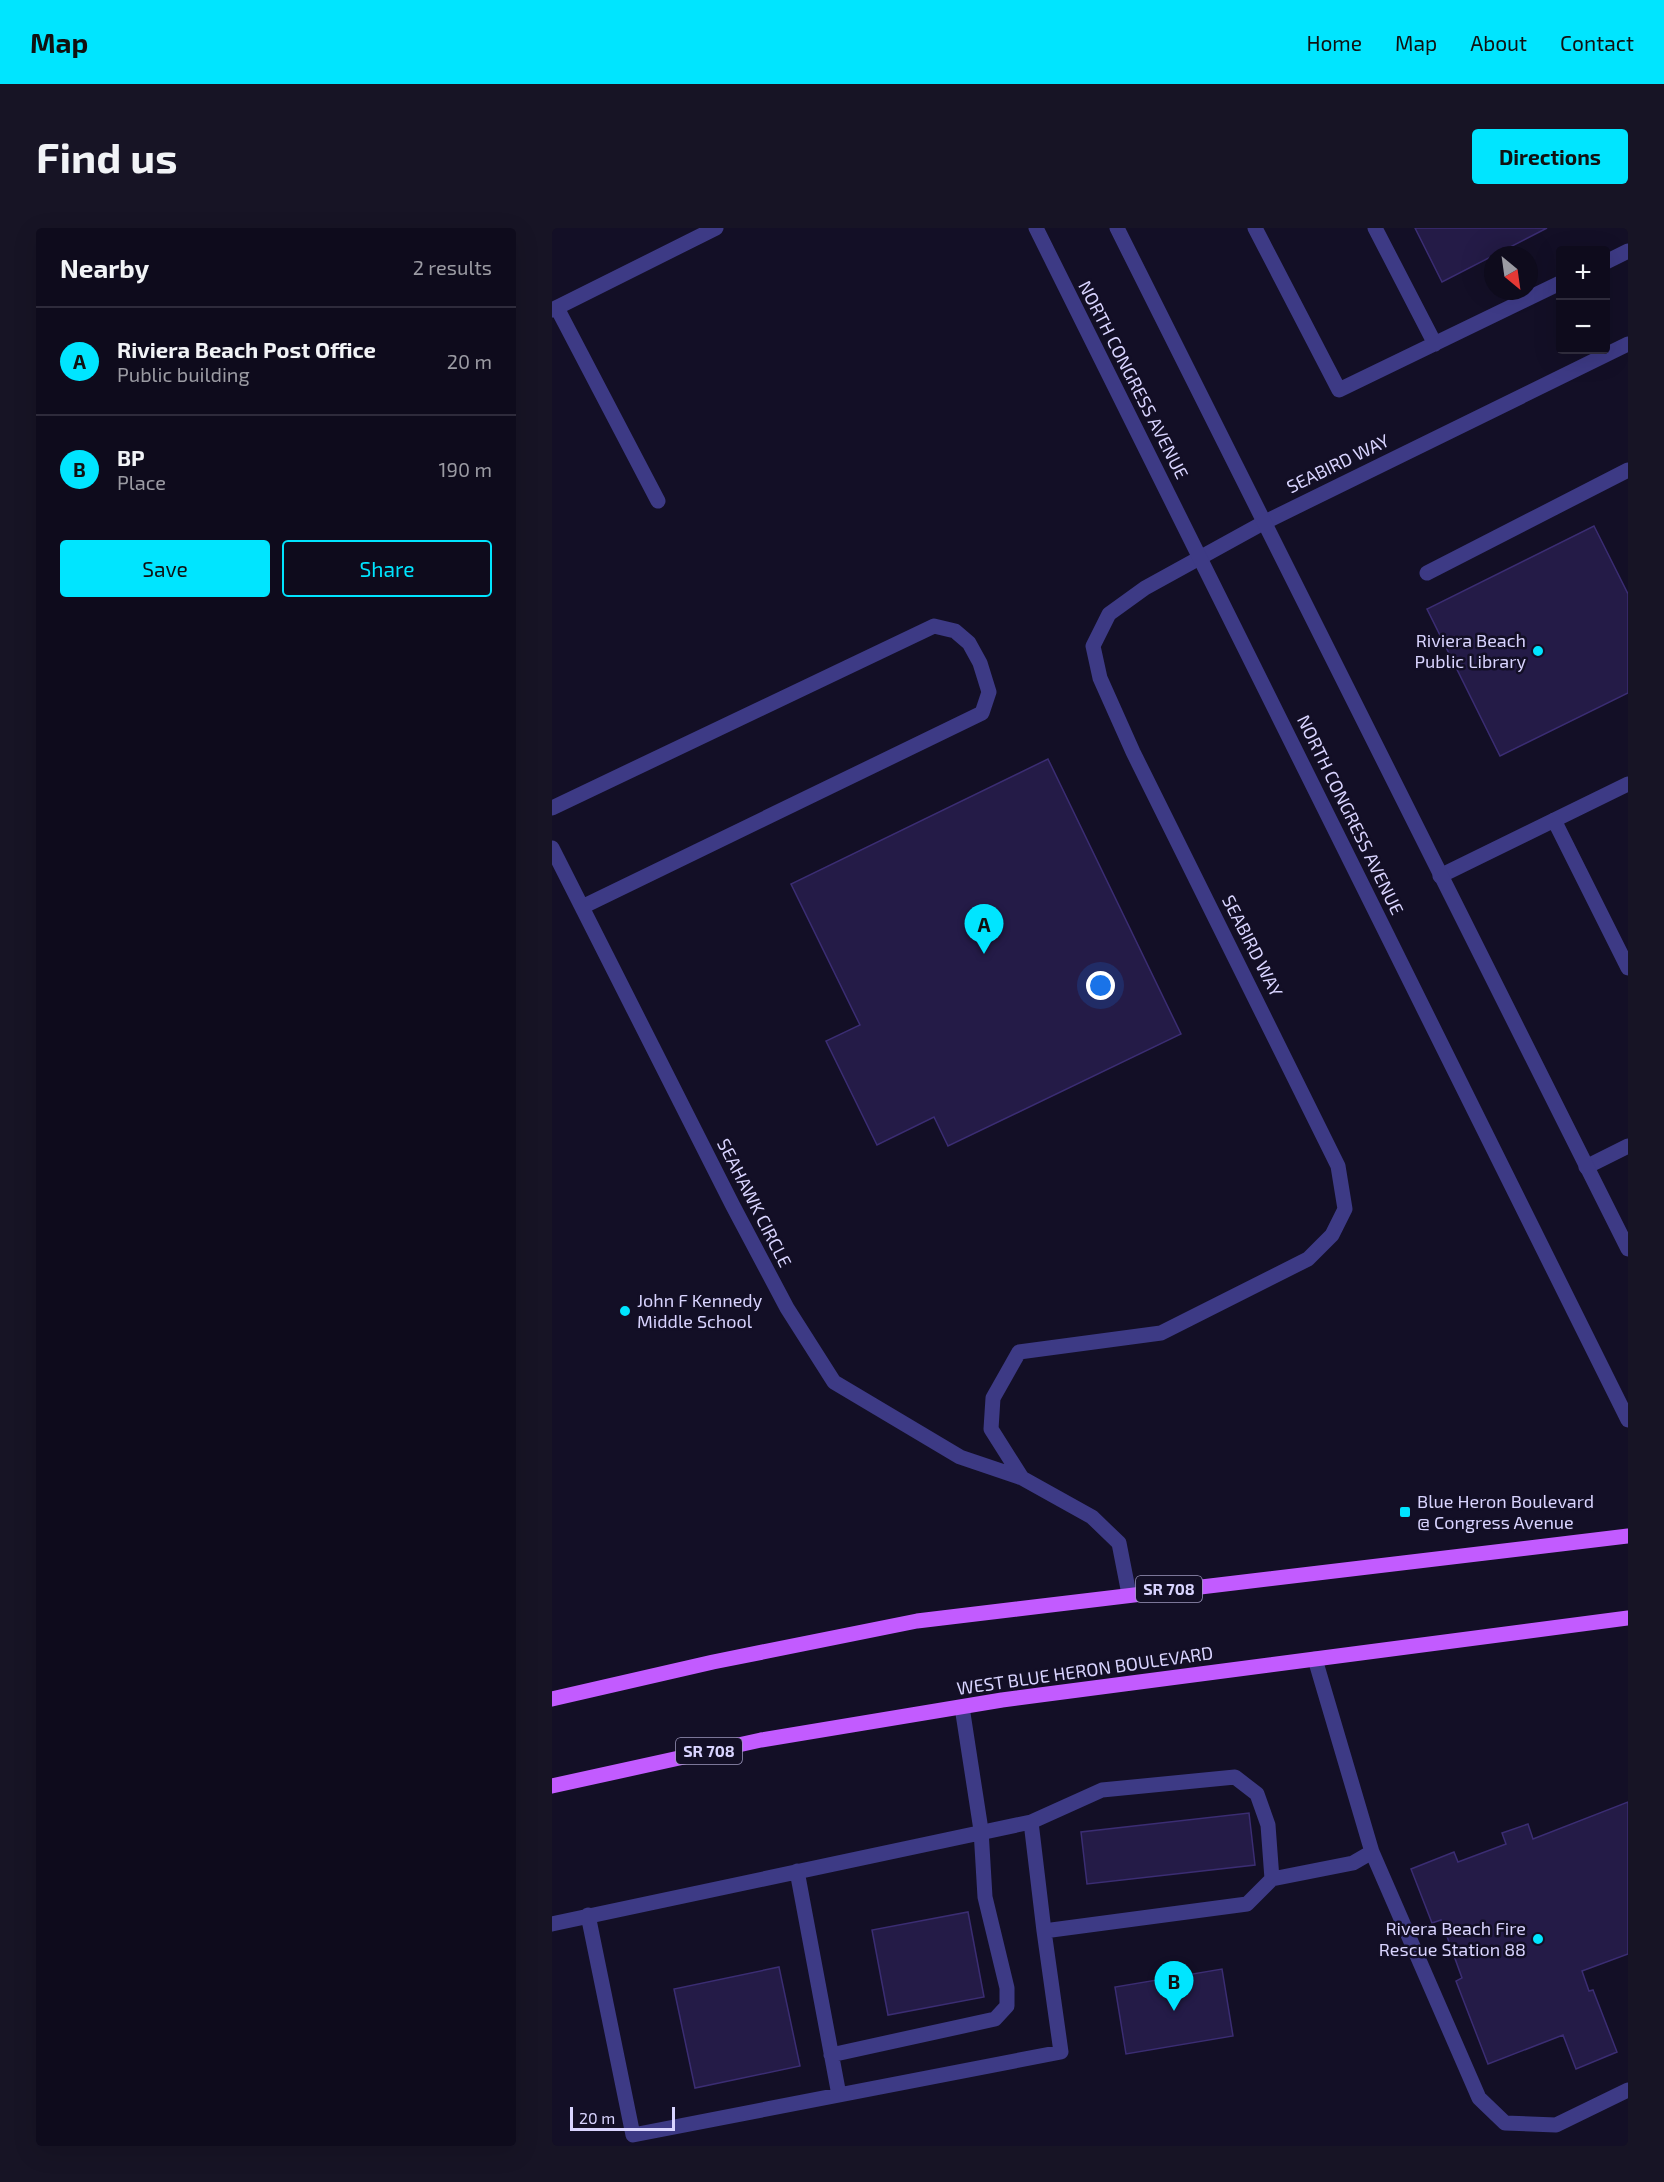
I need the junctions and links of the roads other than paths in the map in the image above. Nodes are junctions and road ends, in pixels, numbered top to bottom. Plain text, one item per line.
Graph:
1 (716, 228) edge
2 (1036, 228) edge
3 (1117, 228) edge
4 (1255, 228) edge
5 (1376, 228) edge
6 (1628, 251) edge
7 (1610, 260) edge
8 (1556, 286) edge
9 (555, 309) edge
10 (1435, 344) junction
11 (1628, 344) edge
12 (1628, 470) edge
13 (658, 501) dead end
14 (1263, 523) junction
15 (1200, 557) junction
16 (1427, 573) dead end
17 (1628, 784) edge
18 (552, 808) edge
19 (1554, 820) junction
20 (552, 848) edge
21 (1440, 876) junction
22 (582, 907) junction
23 (1628, 968) edge
24 (1628, 1146) edge
25 (1586, 1167) junction
26 (1628, 1249) edge
27 (1628, 1420) edge
28 (1022, 1478) junction
29 (1628, 1536) edge
30 (1129, 1594) junction
31 (1628, 1618) edge
32 (1315, 1659) junction
33 (552, 1699) edge
34 (962, 1707) junction
35 (552, 1786) edge
36 (1031, 1822) junction
37 (981, 1830) junction
38 (1372, 1852) junction
39 (797, 1871) junction
40 (1272, 1879) junction
41 (588, 1915) junction
42 (552, 1924) edge
43 (1044, 1931) junction
44 (831, 2055) junction
45 (1628, 2090) edge
46 (839, 2095) junction

1 - 9 street
2 - 15 street, NORTH CONGRESS AVENUE
3 - 14 street
4 - 10 street
5 - 10 street
6 - 7 street
8 - 10 street
9 - 13 street
11 - 14 street, SEABIRD WAY
12 - 16 street
14 - 15 street, SEABIRD WAY
14 - 21 street
15 - 27 street, NORTH CONGRESS AVENUE
15 - 28 street, SEABIRD WAY
17 - 19 street
18 - 22 street
19 - 21 street
19 - 23 street
20 - 22 street, SEAHAWK CIRCLE
21 - 25 street
22 - 28 street, SEAHAWK CIRCLE
24 - 25 street
25 - 26 street
28 - 30 street, SEABIRD WAY
29 - 30 main road, SR 708
30 - 33 main road, SR 708
31 - 32 main road, WEST BLUE HERON BOULEVARD / SR 708
32 - 34 main road, WEST BLUE HERON BOULEVARD / SR 708
32 - 38 street
34 - 35 main road, WEST BLUE HERON BOULEVARD / SR 708
34 - 37 street
36 - 37 street
36 - 40 street
36 - 43 street
37 - 39 street
37 - 44 street
38 - 40 street
38 - 45 street
39 - 41 street
39 - 44 street
40 - 43 street
41 - 42 street
41 - 46 street
43 - 46 street
44 - 46 street

